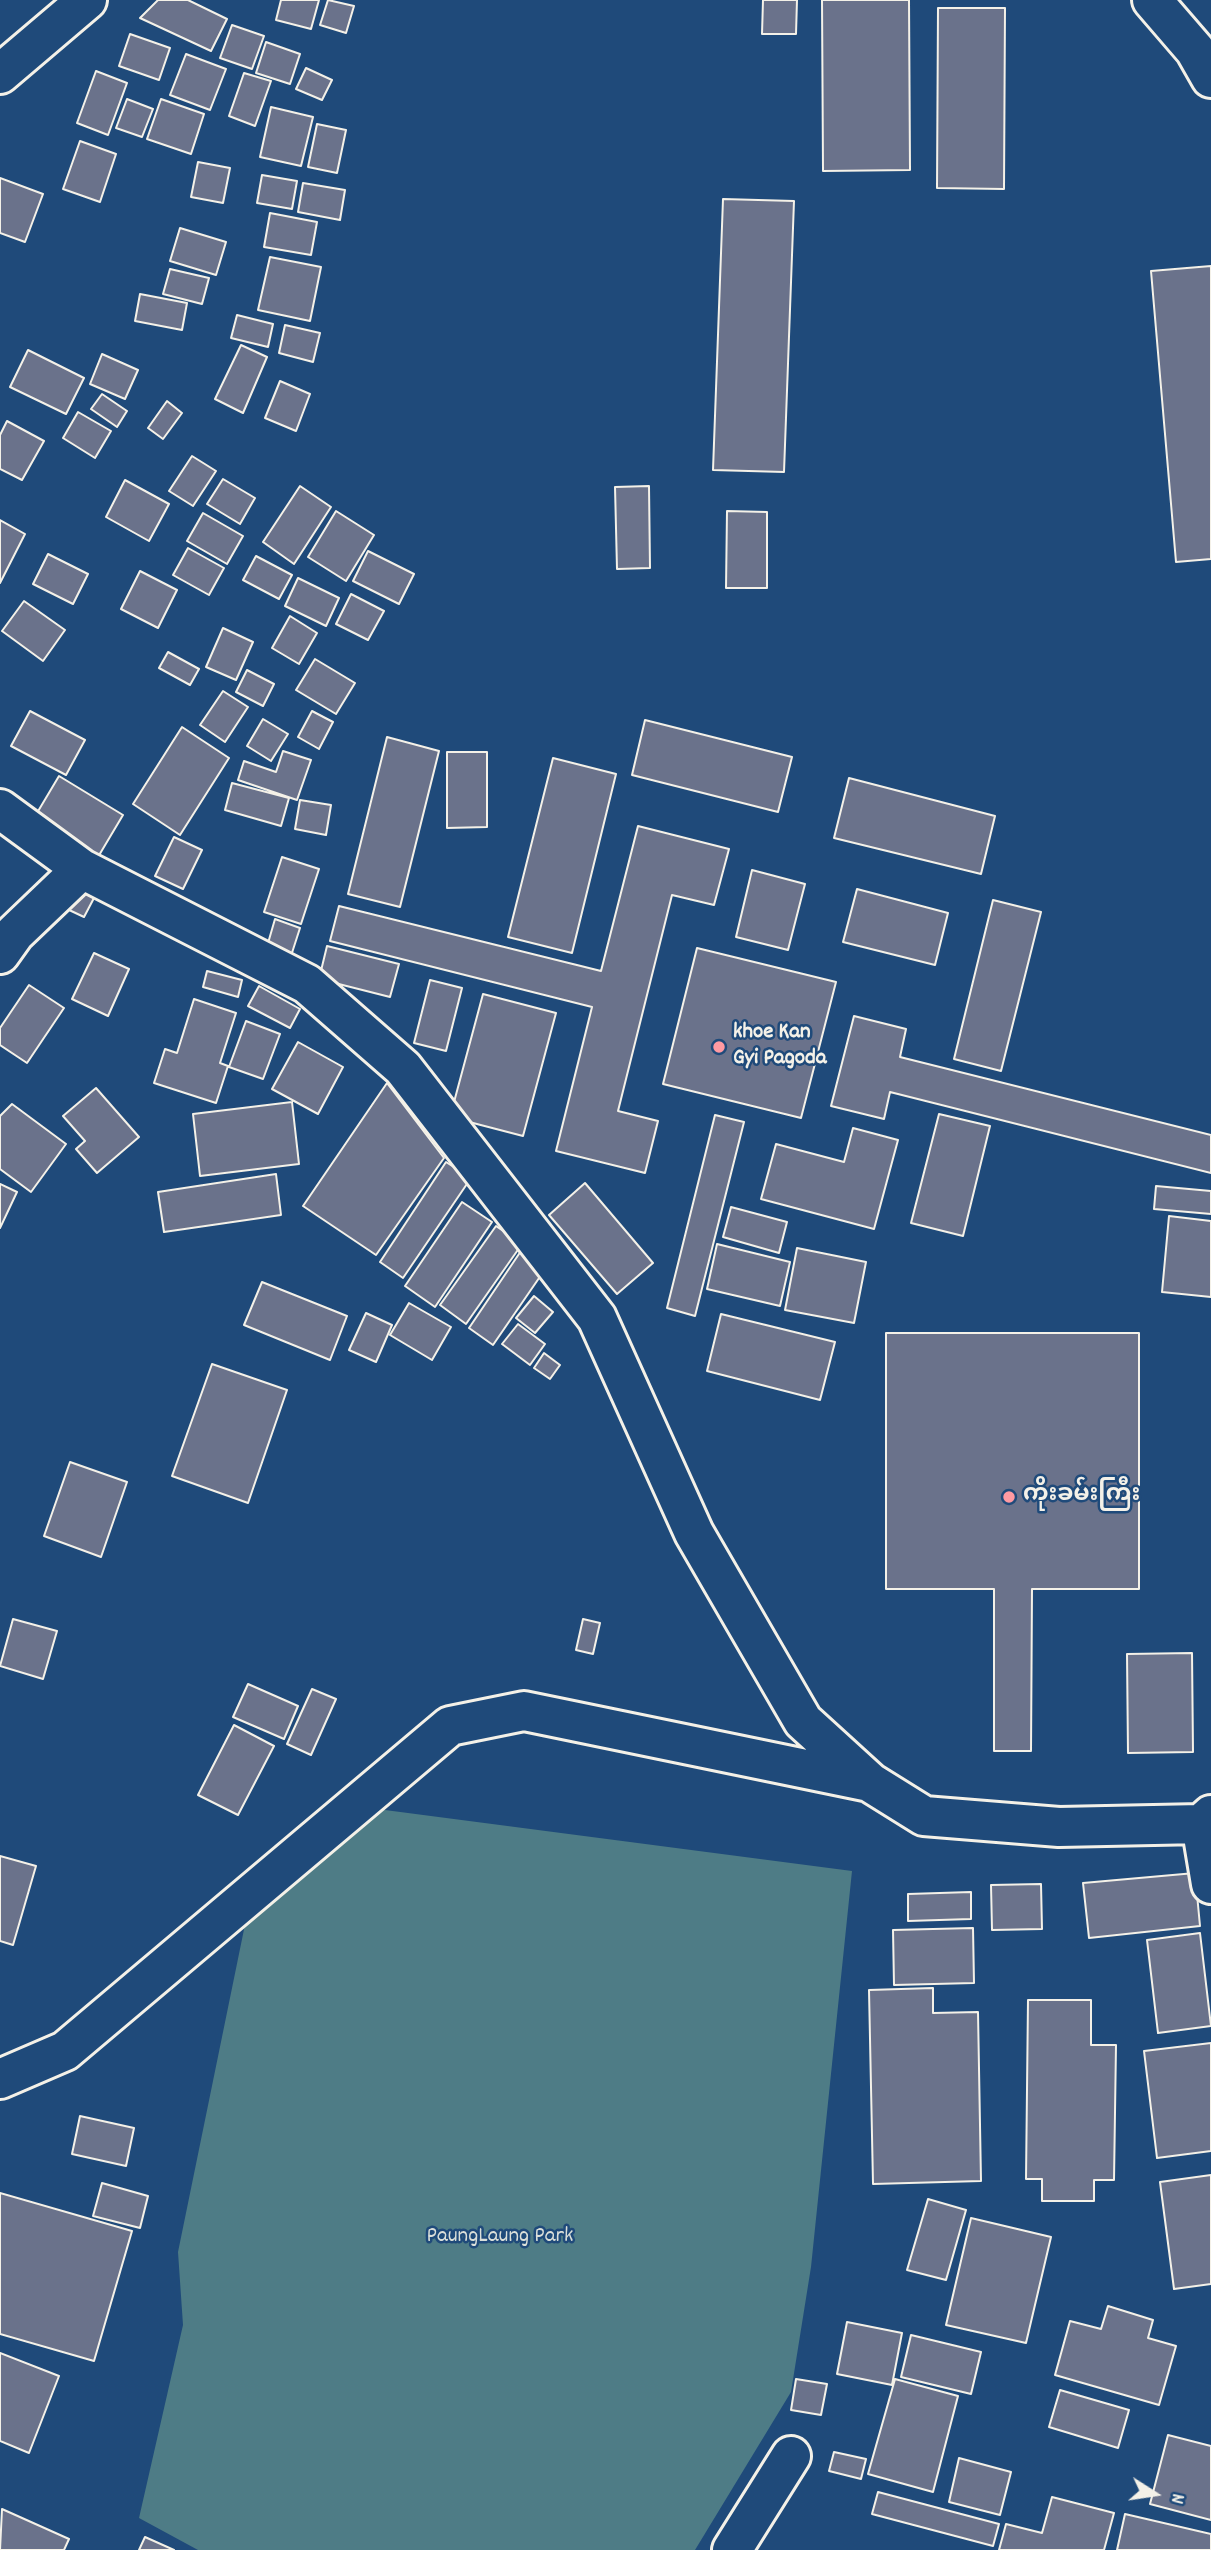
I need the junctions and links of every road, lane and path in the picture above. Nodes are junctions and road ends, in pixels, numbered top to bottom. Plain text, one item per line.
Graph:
1 (87, 0) edge
2 (1152, 0) edge
3 (0, 75) edge
4 (1211, 78) edge
5 (0, 808) edge
6 (82, 869) junction
7 (0, 954) edge
8 (871, 1783) junction
9 (1206, 1820) edge
10 (1211, 1884) edge
11 (0, 2079) edge
12 (791, 2456) dead end
13 (732, 2550) edge

1 - 3 street
2 - 4 street
5 - 6 street
6 - 7 street
6 - 8 street
8 - 9 street
8 - 11 street
9 - 10 street
12 - 13 street

